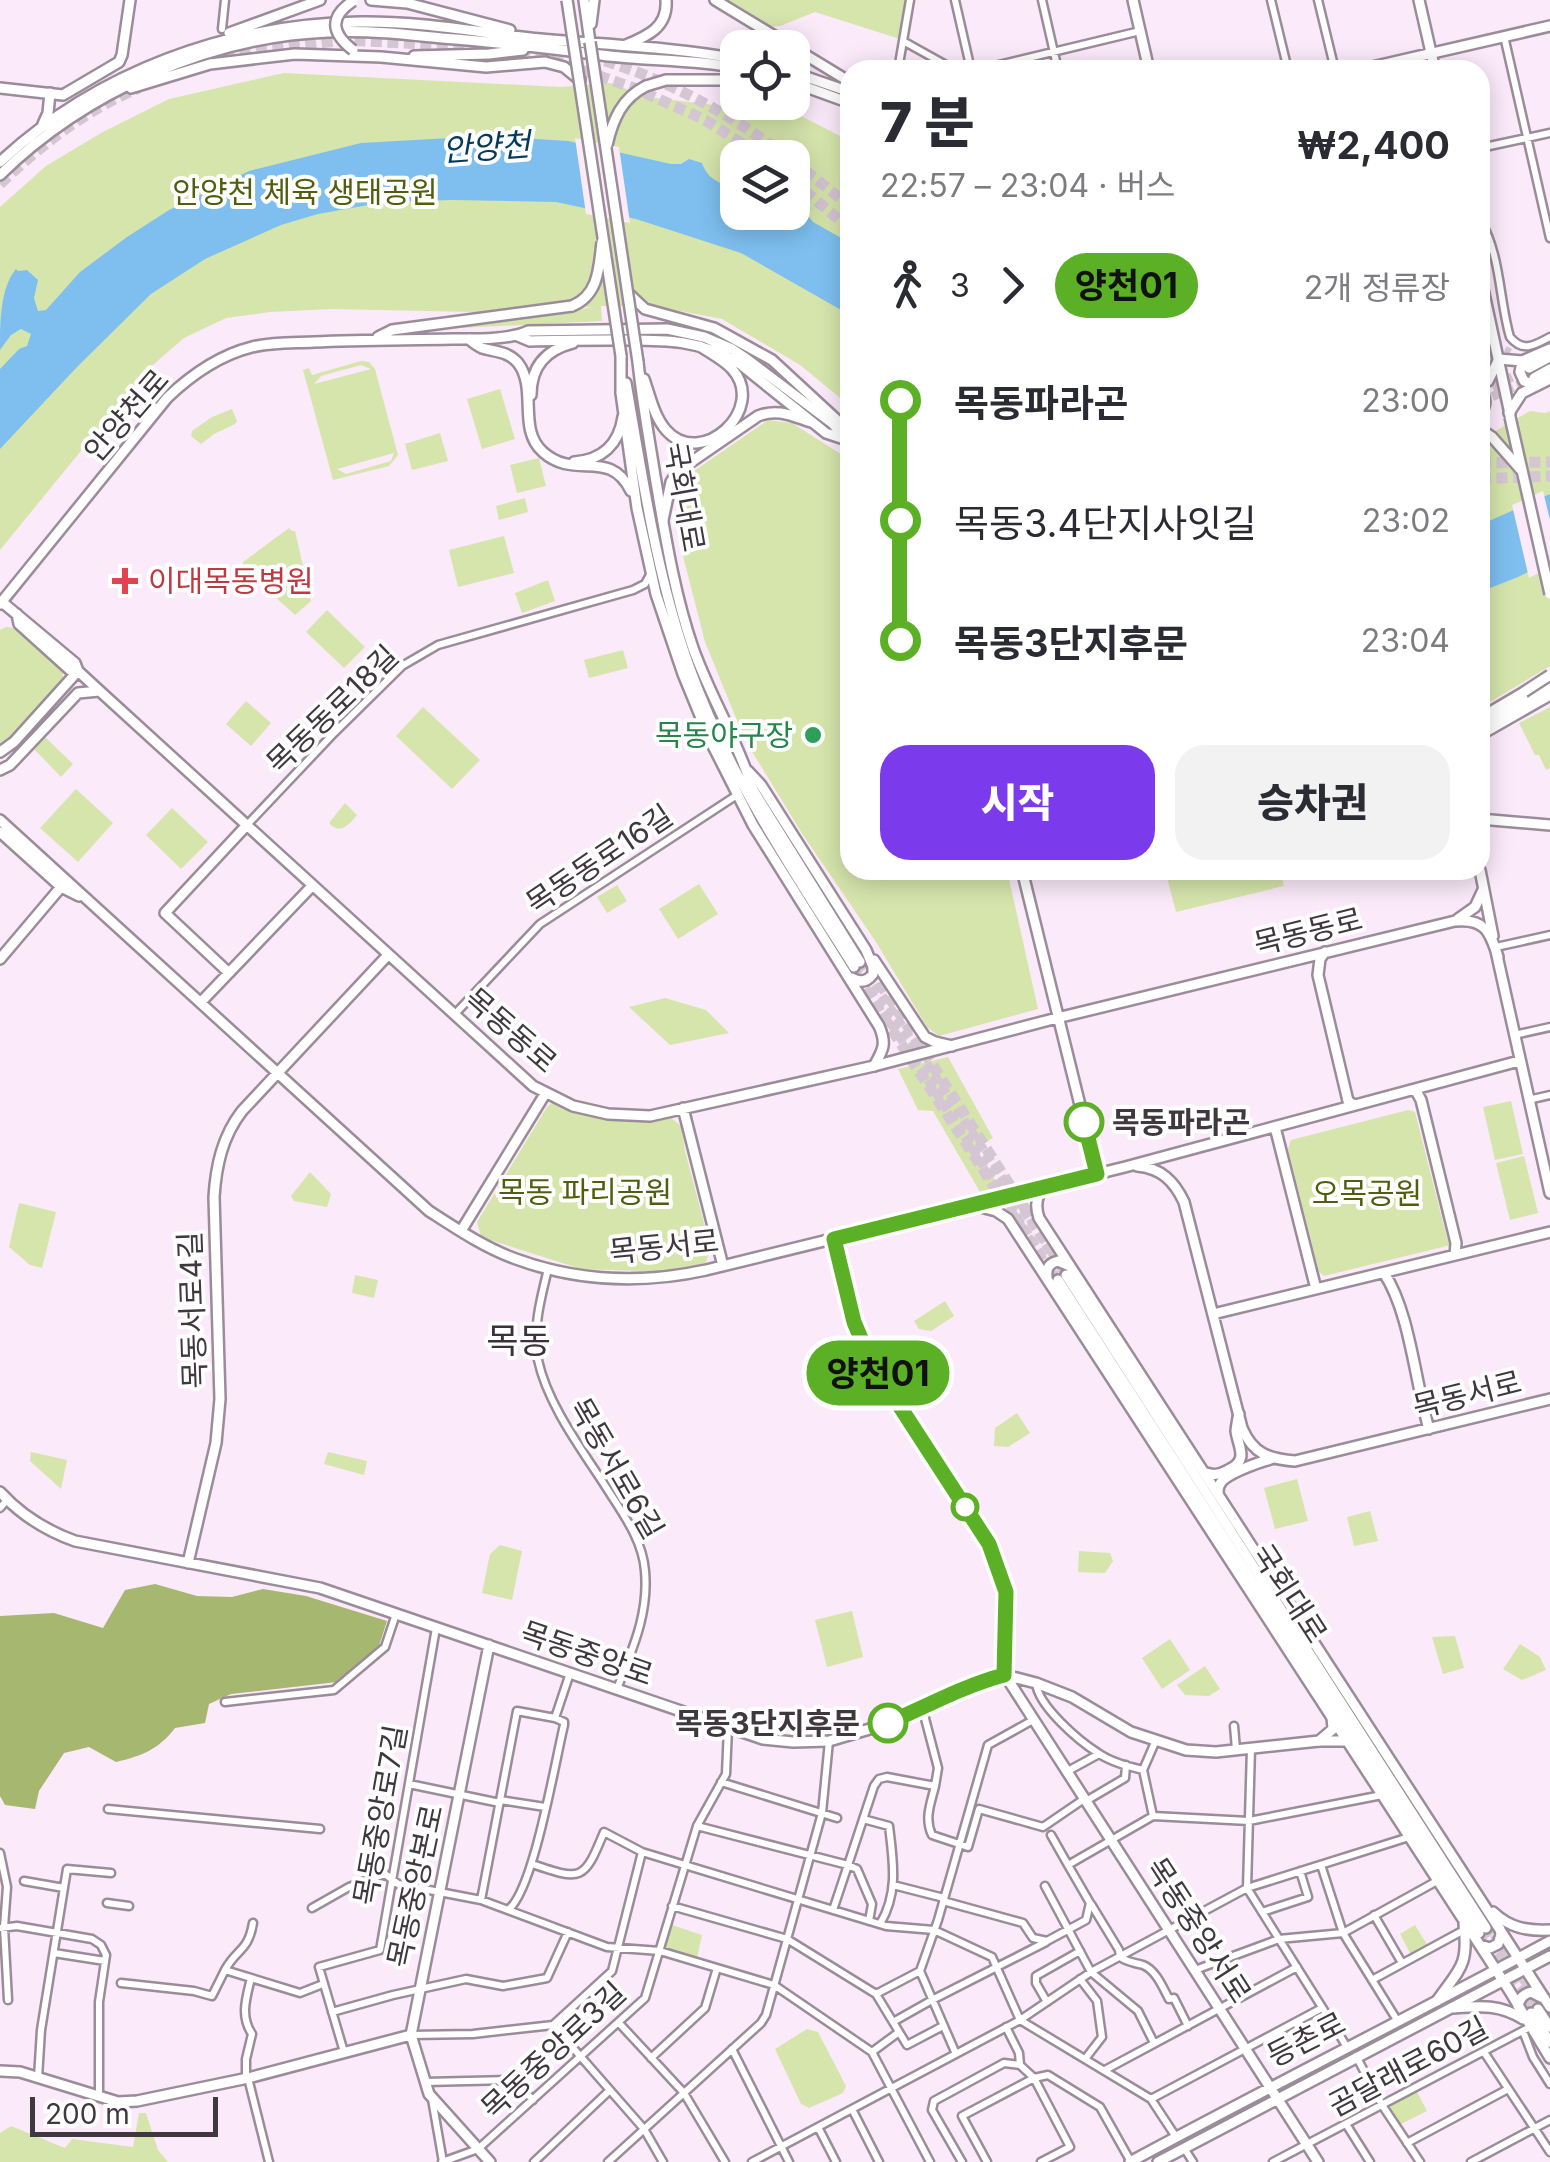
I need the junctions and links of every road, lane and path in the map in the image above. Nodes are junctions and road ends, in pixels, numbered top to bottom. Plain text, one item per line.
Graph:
1 (130, 0) edge
2 (225, 0) edge
3 (320, 0) edge
4 (372, 0) edge
5 (383, 0) edge
6 (567, 0) edge
7 (584, 0) edge
8 (594, 0) edge
9 (666, 0) edge
10 (715, 0) edge
11 (910, 0) edge
12 (956, 0) edge
13 (1042, 0) edge
14 (1133, 0) edge
15 (1271, 0) edge
16 (1318, 0) edge
17 (1418, 0) edge
18 (357, 1) edge
19 (1550, 26) edge
20 (222, 29) dead end
21 (1140, 30) junction
22 (1504, 36) junction
23 (904, 41) junction
24 (590, 42) junction
25 (542, 43) junction
26 (204, 46) junction
27 (625, 46) junction
28 (1054, 50) junction
29 (1431, 53) junction
30 (366, 57) junction
31 (381, 57) junction
32 (720, 57) edge
33 (900, 60) edge
34 (937, 60) edge
35 (971, 60) edge
36 (1014, 60) edge
37 (1056, 60) edge
38 (1147, 60) edge
39 (1286, 60) edge
40 (1333, 60) edge
41 (1401, 60) edge
42 (1433, 60) edge
43 (720, 65) edge
44 (840, 76) edge
45 (720, 80) edge
46 (810, 81) edge
47 (581, 85) junction
48 (0, 88) edge
49 (810, 89) edge
50 (50, 93) junction
51 (109, 95) junction
52 (840, 95) edge
53 (840, 96) edge
54 (42, 126) junction
55 (1550, 132) edge
56 (1527, 138) junction
57 (1490, 146) edge
58 (606, 158) junction
59 (0, 162) edge
60 (0, 175) edge
61 (1550, 238) edge
62 (602, 239) junction
63 (1490, 246) edge
64 (628, 293) junction
65 (1490, 322) edge
66 (518, 336) junction
67 (1550, 337) edge
68 (469, 339) junction
69 (374, 340) junction
70 (586, 340) junction
71 (700, 346) junction
72 (1550, 349) edge
73 (621, 356) junction
74 (1550, 357) edge
75 (1498, 359) junction
76 (638, 362) junction
77 (1550, 370) edge
78 (1538, 373) edge
79 (1490, 377) edge
80 (624, 414) junction
81 (1510, 415) junction
82 (813, 423) junction
83 (840, 426) edge
84 (840, 432) edge
85 (1490, 436) edge
86 (840, 438) edge
87 (1521, 470) junction
88 (637, 508) junction
89 (662, 522) junction
90 (651, 572) junction
91 (632, 590) junction
92 (656, 594) junction
93 (1550, 594) edge
94 (1, 603) edge
95 (78, 670) junction
96 (1550, 675) edge
97 (1550, 687) edge
98 (99, 690) junction
99 (1550, 695) edge
100 (1490, 712) edge
101 (1490, 720) edge
102 (1490, 729) edge
103 (0, 752) edge
104 (746, 768) junction
105 (0, 770) edge
106 (737, 795) junction
107 (0, 820) edge
108 (1490, 820) edge
109 (1550, 825) edge
110 (246, 826) junction
111 (0, 832) edge
112 (1024, 880) edge
113 (1482, 880) edge
114 (312, 886) junction
115 (60, 887) junction
116 (1483, 888) junction
117 (91, 902) junction
118 (1455, 920) junction
119 (1550, 935) edge
120 (866, 950) junction
121 (1326, 952) junction
122 (1496, 952) junction
123 (388, 955) junction
124 (0, 960) edge
125 (853, 966) junction
126 (229, 973) junction
127 (200, 1002) junction
128 (454, 1015) junction
129 (1057, 1018) junction
130 (1550, 1026) edge
131 (1514, 1035) junction
132 (952, 1046) junction
133 (1519, 1062) junction
134 (874, 1066) junction
135 (276, 1072) junction
136 (1415, 1090) junction
137 (545, 1094) junction
138 (1550, 1095) edge
139 (1528, 1100) junction
140 (1358, 1105) junction
141 (684, 1108) junction
142 (1275, 1127) junction
143 (1125, 1167) junction
144 (1097, 1174) junction
145 (1045, 1187) junction
146 (1550, 1192) edge
147 (973, 1204) junction
148 (461, 1231) junction
149 (1550, 1232) edge
150 (834, 1239) junction
151 (1455, 1255) junction
152 (723, 1266) junction
153 (548, 1268) junction
154 (1384, 1273) junction
155 (1065, 1274) junction
156 (1046, 1278) junction
157 (1316, 1289) junction
158 (1213, 1314) junction
159 (1550, 1399) edge
160 (1238, 1414) junction
161 (1429, 1429) junction
162 (1273, 1460) junction
163 (1202, 1469) junction
164 (1218, 1494) junction
165 (2, 1500) edge
166 (188, 1563) junction
167 (396, 1614) junction
168 (436, 1627) junction
169 (489, 1645) junction
170 (570, 1673) junction
171 (1004, 1675) junction
172 (1036, 1684) junction
173 (617, 1689) junction
174 (225, 1702) dead end
175 (922, 1707) junction
176 (1332, 1717) junction
177 (556, 1718) junction
178 (1033, 1720) junction
179 (1234, 1726) dead end
180 (728, 1728) junction
181 (1156, 1740) junction
182 (1319, 1741) junction
183 (1346, 1741) junction
184 (829, 1742) junction
185 (1251, 1748) junction
186 (1236, 1750) junction
187 (1099, 1754) junction
188 (1126, 1765) junction
189 (1142, 1770) junction
190 (1066, 1772) junction
191 (721, 1782) junction
192 (408, 1784) junction
193 (935, 1786) junction
194 (460, 1794) junction
195 (1382, 1796) junction
196 (1085, 1800) junction
197 (500, 1802) junction
198 (545, 1807) junction
199 (108, 1809) dead end
200 (822, 1812) junction
201 (1153, 1816) junction
202 (837, 1818) dead end
203 (863, 1819) junction
204 (1249, 1821) junction
205 (696, 1826) junction
206 (320, 1828) dead end
207 (1051, 1835) dead end
208 (1409, 1837) junction
209 (1111, 1840) junction
210 (960, 1844) junction
211 (642, 1852) junction
212 (0, 1854) edge
213 (811, 1855) junction
214 (532, 1864) junction
215 (1321, 1864) junction
216 (1068, 1865) junction
217 (685, 1866) junction
218 (848, 1866) junction
219 (1300, 1871) junction
220 (111, 1873) dead end
221 (392, 1878) junction
222 (24, 1881) dead end
223 (1437, 1881) junction
224 (894, 1885) junction
225 (1045, 1886) dead end
226 (64, 1888) junction
227 (1246, 1888) junction
228 (440, 1892) junction
229 (482, 1900) junction
230 (798, 1900) junction
231 (944, 1900) junction
232 (1090, 1902) junction
233 (1482, 1903) junction
234 (107, 1904) dead end
235 (129, 1906) dead end
236 (672, 1906) junction
237 (312, 1908) dead end
238 (508, 1909) junction
239 (834, 1910) junction
240 (1262, 1912) junction
241 (1374, 1915) junction
242 (869, 1921) junction
243 (252, 1922) dead end
244 (880, 1924) junction
245 (1464, 1926) junction
246 (2, 1927) edge
247 (1068, 1929) junction
248 (1500, 1929) junction
249 (934, 1930) junction
250 (1169, 1930) junction
251 (1550, 1930) edge
252 (568, 1932) junction
253 (57, 1933) junction
254 (1343, 1933) junction
255 (1481, 1935) junction
256 (787, 1939) junction
257 (1279, 1939) junction
258 (1047, 1941) junction
259 (1550, 1941) edge
260 (616, 1948) junction
261 (658, 1951) junction
262 (1080, 1951) junction
263 (54, 1953) junction
264 (1120, 1956) junction
265 (1550, 1956) edge
266 (1518, 1958) junction
267 (105, 1961) junction
268 (1402, 1963) junction
269 (998, 1967) junction
270 (1297, 1967) junction
271 (716, 1968) junction
272 (1525, 1969) junction
273 (225, 1970) junction
274 (1194, 1970) junction
275 (1496, 1970) junction
276 (920, 1971) junction
277 (1091, 1972) junction
278 (252, 1978) junction
279 (1080, 1980) junction
280 (1372, 1980) junction
281 (1503, 1981) junction
282 (121, 1984) dead end
283 (323, 1984) junction
284 (774, 1985) junction
285 (419, 1988) junction
286 (876, 1994) junction
287 (8, 2000) dead end
288 (932, 2000) junction
289 (1437, 2001) junction
290 (1047, 2002) junction
291 (1548, 2003) edge
292 (1518, 2006) junction
293 (1322, 2008) junction
294 (1454, 2008) junction
295 (1220, 2009) junction
296 (332, 2012) junction
297 (1020, 2020) junction
298 (1397, 2020) junction
299 (1530, 2020) junction
300 (894, 2022) junction
301 (618, 2023) junction
302 (553, 2025) junction
303 (944, 2026) junction
304 (1188, 2026) junction
305 (1006, 2027) junction
306 (1550, 2027) edge
307 (899, 2032) junction
308 (411, 2035) junction
309 (1550, 2042) edge
310 (1154, 2043) junction
311 (1347, 2046) junction
312 (1245, 2048) junction
313 (732, 2049) junction
314 (344, 2052) junction
315 (872, 2052) junction
316 (1484, 2052) junction
317 (956, 2054) junction
318 (1356, 2056) junction
319 (581, 2057) junction
320 (650, 2058) junction
321 (1550, 2058) edge
322 (1085, 2059) junction
323 (1020, 2065) junction
324 (1105, 2070) junction
325 (0, 2071) edge
326 (38, 2078) junction
327 (247, 2078) junction
328 (1034, 2078) junction
329 (426, 2082) junction
330 (1550, 2084) edge
331 (1270, 2086) junction
332 (891, 2088) junction
333 (1508, 2089) junction
334 (610, 2090) junction
335 (684, 2093) junction
336 (431, 2096) junction
337 (99, 2097) junction
338 (1151, 2099) junction
339 (1278, 2099) junction
340 (533, 2100) junction
341 (1382, 2105) junction
342 (852, 2109) junction
343 (1550, 2120) edge
344 (1346, 2124) junction
345 (818, 2127) junction
346 (644, 2129) junction
347 (1535, 2129) junction
348 (1176, 2137) junction
349 (1408, 2143) junction
350 (1307, 2144) junction
351 (781, 2146) junction
352 (1184, 2148) junction
353 (478, 2149) junction
354 (1550, 2152) edge
355 (269, 2162) edge
356 (442, 2162) edge
357 (490, 2162) edge
358 (534, 2162) edge
359 (608, 2162) edge
360 (663, 2162) edge
361 (725, 2162) edge
362 (752, 2162) edge
363 (790, 2162) edge
364 (836, 2162) edge
365 (879, 2162) edge
366 (930, 2162) edge
367 (962, 2162) edge
368 (986, 2162) edge
369 (1042, 2162) edge
370 (1130, 2162) edge
371 (1158, 2162) edge
372 (1194, 2162) edge
373 (1273, 2162) edge
374 (1318, 2162) edge
375 (1370, 2162) edge
376 (1420, 2162) edge
377 (1471, 2162) edge

1 - 50 main road
2 - 20 street
3 - 26 main road
4 - 5 main road
5 - 25 main road
6 - 47 main road, 국회대로, bridge
7 - 24 main road, 국회대로
8 - 24 main road
9 - 27 main road
10 - 44 main road
11 - 23 street
12 - 35 street
13 - 28 street
14 - 21 main road
15 - 39 street
16 - 40 street
17 - 29 main road
18 - 30 main road, bridge
19 - 22 main road
21 - 28 street
21 - 38 main road
22 - 29 main road
22 - 56 street
23 - 33 street
23 - 34 street
24 - 58 main road, 국회대로, bridge
25 - 26 main road
25 - 27 main road
25 - 31 main road
25 - 43 main road
25 - 51 main road
26 - 54 main road
27 - 32 main road
28 - 36 street
28 - 37 street
29 - 41 main road
29 - 42 main road
30 - 31 main road
30 - 51 main road
31 - 47 main road
45 - 58 main road, bridge
46 - 52 main road
47 - 62 main road, 국회대로, bridge
48 - 50 main road
49 - 53 main road
50 - 54 main road
51 - 60 main road
54 - 59 main road
55 - 56 street
56 - 57 street
56 - 61 street
58 - 64 main road, 국회대로, bridge
62 - 69 main road, bridge
62 - 73 main road, 국회대로, bridge
63 - 67 street
64 - 76 main road, 국회대로, bridge
64 - 83 main road
65 - 75 main road
66 - 68 main road, 안양천로
66 - 70 main road, 안양천로
66 - 84 main road, 안양천로
68 - 69 main road, 안양천로
68 - 88 main road
69 - 94 main road, 안양천로
70 - 71 main road, 안양천로
70 - 80 main road
71 - 76 main road
71 - 82 main road, 안양천로
72 - 78 main road
73 - 80 main road
73 - 125 main road, 국회대로
74 - 78 main road
75 - 78 main road
75 - 79 main road
75 - 81 main road
76 - 89 main road, 국회대로
77 - 78 main road
78 - 81 main road
80 - 88 main road
81 - 87 main road, bridge
82 - 86 main road, 안양천로
82 - 89 main road
85 - 87 main road, bridge
87 - 93 main road, bridge
88 - 90 main road
89 - 104 main road, 국회대로
90 - 91 street, 목동동로18길
90 - 92 main road
91 - 92 street, 목동동로18길
91 - 110 street, 목동동로18길
92 - 106 main road
94 - 95 main road, 목동동로
95 - 98 main road, 목동동로
95 - 103 main road
96 - 100 main road, bridge
97 - 101 main road
98 - 105 main road
98 - 110 main road, 목동동로
99 - 102 main road
104 - 120 main road
104 - 125 main road, 국회대로
106 - 125 main road
106 - 128 street, 목동동로16길
107 - 117 main road, 목동서로
108 - 109 main road
110 - 114 main road, 목동동로
110 - 126 main road
111 - 115 main road, 목동서로
112 - 129 main road
113 - 116 main road
114 - 123 main road, 목동동로
114 - 126 main road
115 - 117 main road, 목동서로
115 - 124 main road
116 - 118 main road
116 - 122 main road
117 - 127 main road, 목동서로
118 - 121 main road, 목동동로
118 - 122 main road
119 - 122 street
120 - 125 main road
120 - 132 main road
121 - 129 main road, 목동동로
121 - 140 main road
122 - 131 main road
123 - 128 main road, 목동동로
123 - 135 main road, 목동서로4길
125 - 134 main road
126 - 127 main road
127 - 135 main road, 목동서로
128 - 137 main road, 목동동로
129 - 132 main road, 목동동로
129 - 144 main road
130 - 131 street
131 - 133 main road
132 - 134 main road, 목동동로
133 - 136 main road, 목동서로
133 - 139 main road
134 - 141 main road, 목동동로
135 - 148 main road, 목동서로
135 - 166 main road, 목동서로4길
136 - 140 main road, 목동서로
136 - 151 main road
137 - 141 main road, 목동동로
137 - 148 main road
138 - 139 street
139 - 146 main road
140 - 142 main road, 목동서로
141 - 152 main road
142 - 143 main road, 목동서로
142 - 157 main road
143 - 144 main road, 목동서로
143 - 158 main road
144 - 145 main road, 목동서로
145 - 147 main road, 목동서로
145 - 155 main road
147 - 150 main road, 목동서로
147 - 156 main road
148 - 153 main road, 목동서로
149 - 151 main road
150 - 152 main road, 목동서로
150 - 171 main road
151 - 154 main road
152 - 153 main road, 목동서로
153 - 173 street, 목동서로6길
154 - 157 main road
154 - 161 main road
155 - 156 main road
155 - 163 main road
155 - 255 main road, 국회대로
156 - 176 main road
157 - 158 main road
158 - 160 main road
159 - 161 main road, 목동서로
160 - 162 main road
160 - 163 main road
161 - 162 main road, 목동서로
162 - 164 main road, 목동서로
163 - 164 main road
164 - 233 main road
165 - 166 main road, 목동중앙로
166 - 167 main road, 목동중앙로
167 - 168 main road, 목동중앙로
167 - 174 street
168 - 169 main road, 목동중앙로
168 - 192 street, 목동중앙로7길
169 - 170 main road, 목동중앙로
169 - 194 main road, 목동중앙본로
170 - 173 main road, 목동중앙로
170 - 177 street
171 - 172 main road
171 - 175 main road, 목동중앙로
171 - 178 main road, 목동중앙서로
172 - 181 main road
172 - 187 street
173 - 180 main road, 목동중앙로
175 - 184 main road, 목동중앙로
175 - 193 street
176 - 182 main road
176 - 183 main road
177 - 197 street
177 - 198 street
178 - 190 main road, 목동중앙서로
178 - 210 street
179 - 186 street
180 - 184 main road, 목동중앙로
180 - 191 street, 목동중앙로3길
181 - 186 main road
181 - 189 street
182 - 183 main road
182 - 185 main road
183 - 195 main road
184 - 200 street
185 - 186 main road
185 - 204 street
187 - 188 street
187 - 190 street
188 - 189 street
188 - 196 street
189 - 201 street
190 - 196 main road, 목동중앙서로
191 - 200 street
191 - 205 street, 목동중앙로3길
192 - 194 street, 목동중앙본로
192 - 221 street, 목동중앙로7길
193 - 203 street
193 - 210 street
194 - 197 street, 목동중앙본로
194 - 228 main road, 목동중앙본로
195 - 204 street
195 - 208 main road
196 - 209 main road, 목동중앙서로
196 - 210 street
197 - 198 street, 목동중앙본로
197 - 229 street
198 - 214 street
199 - 206 street
200 - 202 street
200 - 213 street
201 - 204 street
201 - 209 street
203 - 218 street
203 - 224 street
204 - 227 street
205 - 213 street
205 - 217 street, 목동중앙로3길
207 - 216 street
208 - 215 street
208 - 223 main road
209 - 216 street
209 - 250 main road, 목동중앙서로
210 - 231 street
211 - 214 street
211 - 217 street
211 - 260 street
212 - 246 street
213 - 218 street
213 - 230 street
214 - 238 street
215 - 219 street
215 - 254 street
216 - 232 street
217 - 230 street
217 - 236 street, 목동중앙로3길
218 - 239 street
218 - 242 street
219 - 227 street
219 - 240 street
220 - 226 street
221 - 228 street
221 - 237 street
221 - 283 street, 목동중앙로7길
222 - 226 street
223 - 241 street
223 - 245 main road
224 - 231 street
224 - 244 street
225 - 247 street
226 - 253 street
227 - 240 street
227 - 250 street
228 - 229 street
228 - 285 main road, 목동중앙본로
229 - 238 street
230 - 239 street
230 - 256 street
231 - 249 street
231 - 258 street
232 - 247 street
232 - 264 street
233 - 248 main road
233 - 251 main road
234 - 235 street
236 - 256 street
236 - 261 street, 목동중앙로3길
238 - 252 street
239 - 242 street
240 - 257 street
241 - 254 street
241 - 268 street
242 - 244 street
243 - 273 street
244 - 249 street
245 - 255 main road
245 - 268 street
245 - 289 main road
246 - 253 street
246 - 287 street
247 - 258 street
247 - 262 street
248 - 255 main road
248 - 266 main road
249 - 269 street
249 - 276 street
250 - 264 street
250 - 274 main road, 목동중앙서로
252 - 260 street
252 - 285 street
253 - 263 street
253 - 267 street
254 - 257 street
254 - 280 street
255 - 275 main road
256 - 284 street
256 - 286 street
257 - 270 street
257 - 274 street
258 - 269 street
259 - 266 main road, 등촌로
260 - 261 street
260 - 302 street
261 - 271 street
261 - 301 street, 목동중앙로3길
262 - 277 street
262 - 290 street
263 - 267 street
263 - 326 street
264 - 277 street
264 - 304 street
265 - 272 main road, 등촌로
266 - 272 main road
266 - 275 main road, 등촌로
267 - 337 street
268 - 280 street
269 - 288 street
269 - 297 street
270 - 293 street
270 - 295 street
271 - 284 street
271 - 320 street
272 - 281 main road, 등촌로
272 - 291 main road
273 - 278 street
273 - 282 street
274 - 295 main road, 목동중앙서로
275 - 281 main road
275 - 289 main road, 등촌로
276 - 286 street
276 - 288 street
277 - 279 street
277 - 310 street
278 - 283 street
278 - 327 street
279 - 290 street
279 - 322 street
280 - 298 street
281 - 292 main road
281 - 294 main road, 등촌로
283 - 296 street
284 - 313 street
284 - 315 street
285 - 296 street, 목동중앙본로
285 - 308 main road, 목동중앙본로
286 - 300 street
288 - 300 street
288 - 303 street
289 - 298 main road, 등촌로
290 - 297 street
291 - 292 main road
292 - 299 main road
293 - 311 street
293 - 312 street
294 - 299 main road
294 - 318 main road, 등촌로
295 - 304 street
295 - 312 main road, 목동중앙서로
296 - 314 street
297 - 305 street
297 - 322 street
298 - 311 main road, 등촌로
299 - 306 main road
299 - 309 main road
299 - 316 street, 곰달래로60길
299 - 321 main road
299 - 330 street
300 - 307 street
301 - 319 street, 목동중앙로3길
301 - 320 street
302 - 308 street
302 - 319 street
303 - 307 street
303 - 317 street
304 - 310 street
305 - 317 street
305 - 323 street
307 - 315 street
308 - 314 main road
308 - 329 main road
310 - 324 street
311 - 331 main road, 등촌로
312 - 331 main road, 목동중앙서로
312 - 338 street
313 - 335 street
313 - 351 street
314 - 327 main road
315 - 332 street
316 - 333 street
316 - 341 street, 곰달래로60길
317 - 332 street
318 - 339 main road, 등촌로
318 - 341 street
319 - 334 street
319 - 340 street, 목동중앙로3길
320 - 335 street
322 - 324 street
323 - 328 street
323 - 367 street
324 - 338 street
325 - 326 main road
326 - 337 main road
327 - 337 main road
327 - 355 street
328 - 368 street
328 - 369 street
328 - 370 street
329 - 336 main road
329 - 340 street
331 - 339 main road, 목동중앙서로
331 - 348 main road, 등촌로
332 - 342 street
332 - 366 street
333 - 347 street
333 - 349 street
334 - 346 street
334 - 358 street
335 - 346 street
335 - 361 street
336 - 353 main road
336 - 356 street
338 - 348 street
339 - 350 main road, 목동중앙서로
339 - 352 main road, 등촌로
340 - 353 street, 목동중앙로3길
341 - 344 street, 곰달래로60길
341 - 349 street
342 - 345 street
342 - 365 street
343 - 347 street
344 - 350 street, 곰달래로60길
344 - 375 street
345 - 351 street
345 - 364 street
346 - 359 street
346 - 360 street
347 - 354 street
347 - 377 street
348 - 370 main road, 등촌로
349 - 376 street
350 - 373 street, 곰달래로60길
350 - 374 main road, 목동중앙서로
351 - 362 street
351 - 363 street
352 - 371 main road, 등촌로
352 - 372 street
353 - 356 street
353 - 357 main road

